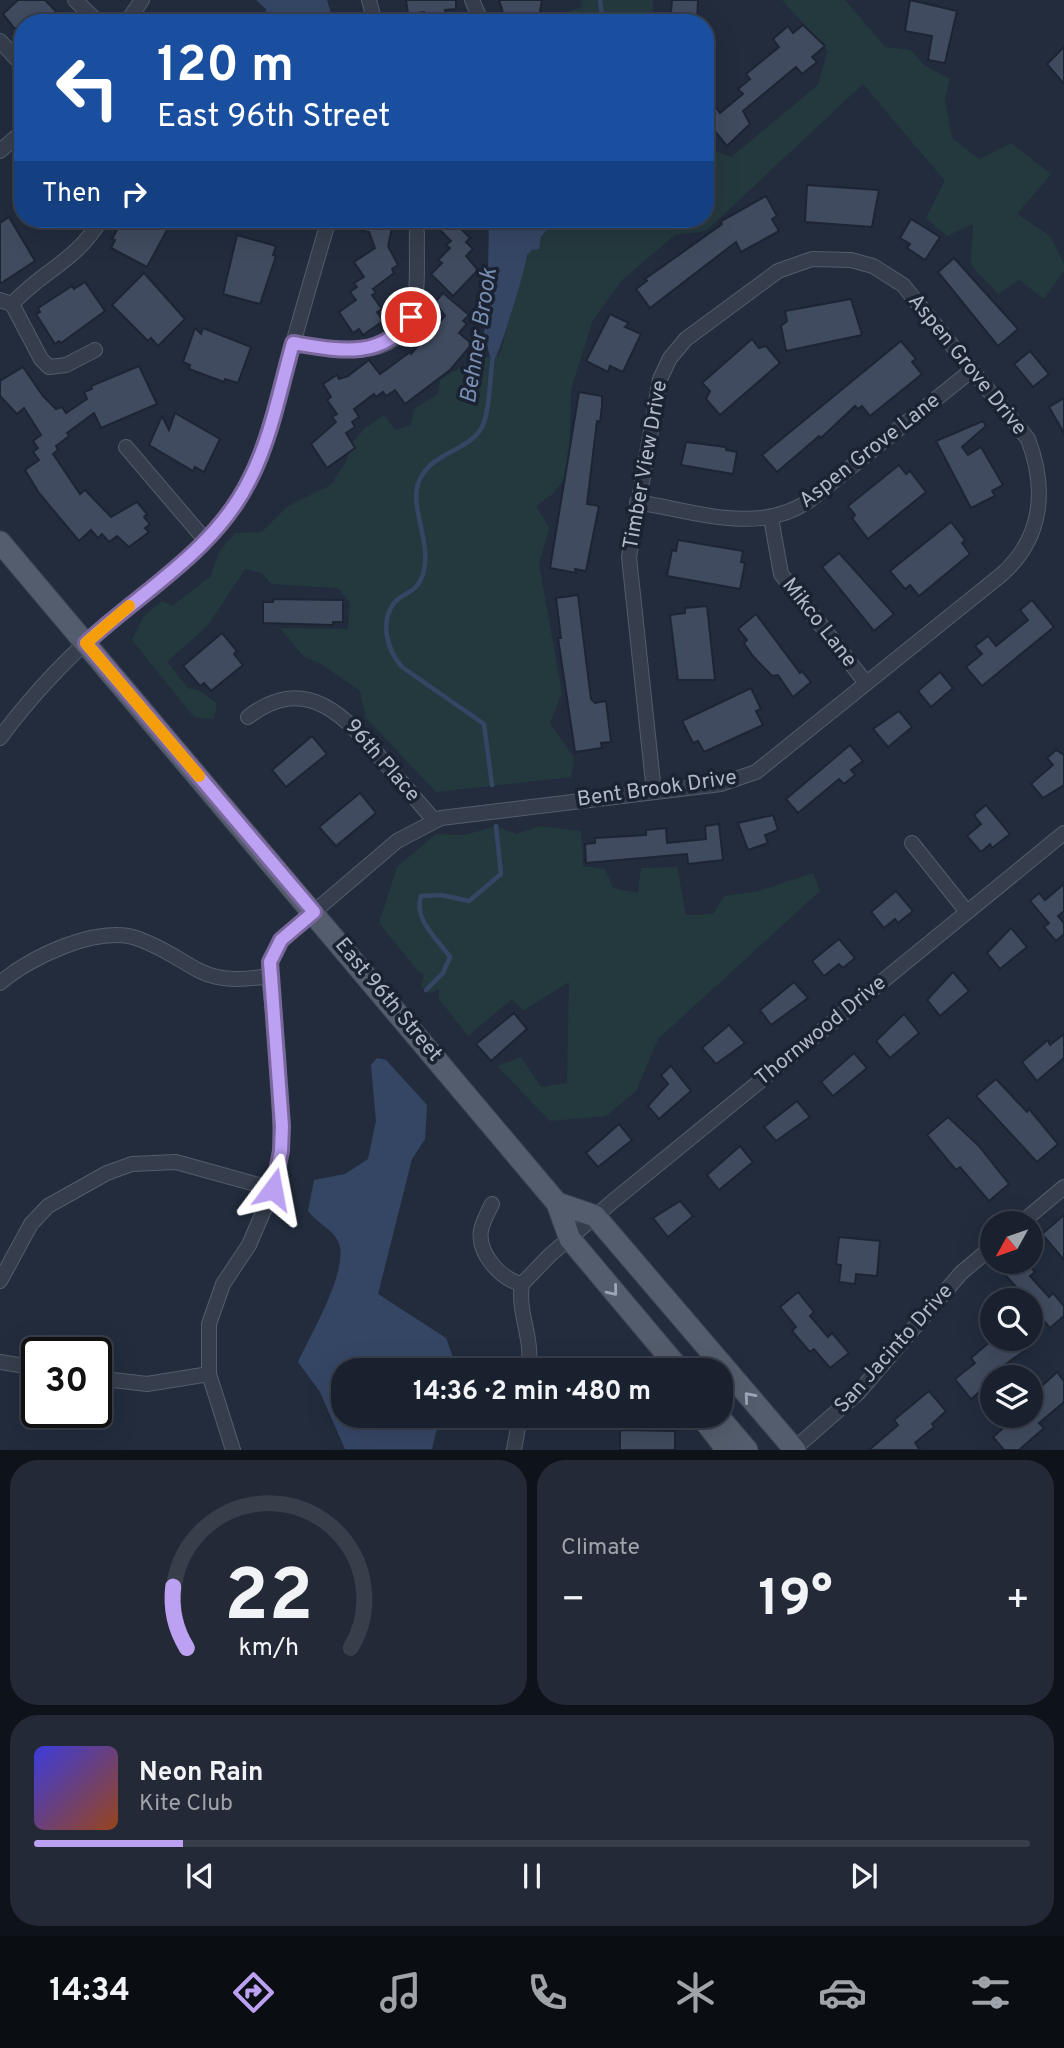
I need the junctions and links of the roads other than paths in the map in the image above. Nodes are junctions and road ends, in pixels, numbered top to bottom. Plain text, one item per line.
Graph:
1 (75, 0) edge
2 (90, 14) edge
3 (0, 41) edge
4 (14, 56) edge
5 (14, 139) edge
6 (0, 151) edge
7 (96, 228) edge
8 (326, 228) edge
9 (417, 233) dead end
10 (855, 261) joint
11 (6, 302) edge
12 (293, 343) junction
13 (95, 350) dead end
14 (972, 370) junction
15 (126, 447) dead end
16 (1040, 498) joint
17 (637, 502) junction
18 (771, 518) junction
19 (206, 541) junction
20 (0, 542) edge
21 (86, 643) junction
22 (866, 683) junction
23 (248, 717) dead end
24 (1, 734) edge
25 (654, 792) junction
26 (434, 820) junction
27 (1064, 833) edge
28 (912, 843) dead end
29 (314, 912) junction
30 (967, 912) junction
31 (269, 976) junction
32 (0, 983) edge
33 (1064, 1187) edge
34 (273, 1189) junction
35 (557, 1203) junction
36 (492, 1204) dead end
37 (1035, 1211) edge
38 (582, 1228) junction
39 (980, 1257) edge
40 (0, 1281) edge
41 (522, 1284) junction
42 (530, 1358) edge
43 (672, 1358) edge
44 (0, 1362) edge
45 (21, 1365) edge
46 (209, 1374) junction
47 (112, 1380) edge
48 (518, 1428) edge
49 (710, 1428) edge
50 (728, 1428) edge
51 (794, 1449) edge
52 (233, 1450) edge
53 (514, 1450) edge
54 (727, 1450) edge
55 (747, 1450) edge

1 - 2 street
3 - 4 street
5 - 6 street
7 - 11 street
8 - 12 street
9 - 12 street
10 - 14 street, Aspen Grove Drive
10 - 17 street, Timber View Drive
11 - 13 street
12 - 19 street
14 - 16 street, Aspen Grove Drive
14 - 18 street, Aspen Grove Lane
15 - 19 street
16 - 22 street, Bent Brook Drive
17 - 18 street, Aspen Grove Lane
17 - 25 street, Timber View Drive
18 - 22 street, Mikco Lane
19 - 21 street
20 - 21 main road, East 96th Street
21 - 24 street
21 - 29 main road, East 96th Street
22 - 25 street, Bent Brook Drive
23 - 26 street, 96th Place
25 - 26 street, Bent Brook Drive
26 - 29 street, Bent Brook Drive
27 - 30 street, Thornwood Drive
28 - 30 street
29 - 31 street, Bent Brook Drive
29 - 35 main road, East 96th Street
30 - 38 street, Thornwood Drive
31 - 32 street
31 - 34 street
33 - 37 street
34 - 40 street
34 - 46 street
35 - 38 main road, East 96th Street
35 - 38 main road
36 - 41 street
38 - 41 street, Thornwood Drive
38 -> 43 main road, East 96th Street
51 -> 38 main road, East 96th Street
39 - 51 street, San Jacinto Drive
41 - 42 street
44 - 45 street
46 - 47 street
46 - 52 street
48 - 53 street
49 - 54 main road
50 - 55 main road

